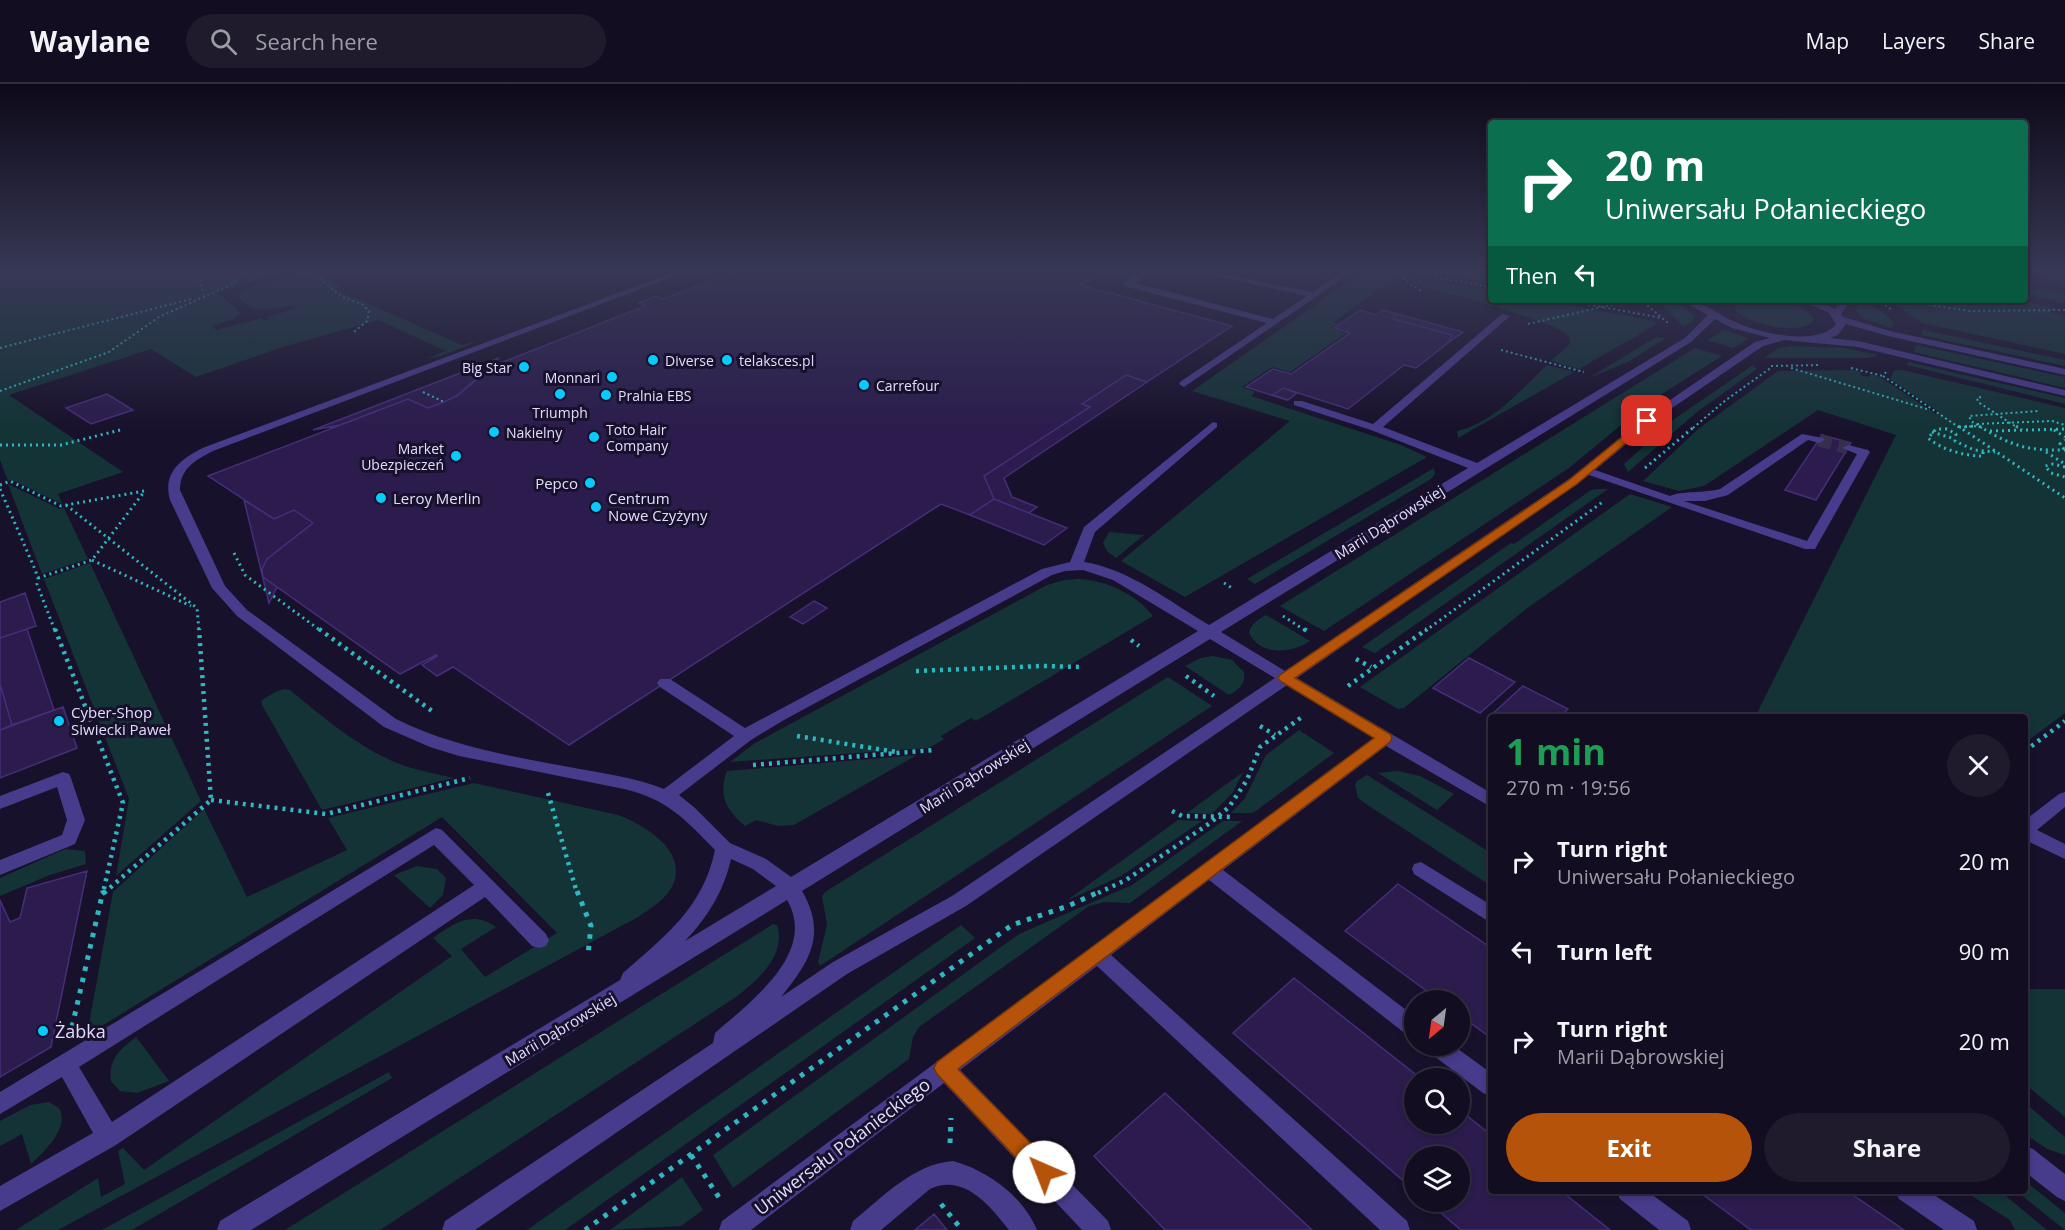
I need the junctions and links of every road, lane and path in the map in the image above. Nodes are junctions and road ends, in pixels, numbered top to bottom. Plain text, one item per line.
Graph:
1 (94, 323) edge
2 (150, 323) edge
3 (364, 323) edge
4 (544, 323) edge
5 (1271, 323) edge
6 (1496, 323) edge
7 (1667, 323) edge
8 (1706, 323) edge
9 (1737, 323) edge
10 (1840, 323) edge
11 (1862, 323) edge
12 (1659, 331) dead end
13 (354, 332) dead end
14 (1785, 338) junction
15 (1812, 339) junction
16 (1473, 343) junction
17 (0, 348) edge
18 (1786, 366) dead end
19 (1772, 367) dead end
20 (1850, 368) dead end
21 (1887, 370) dead end
22 (1584, 372) dead end
23 (2065, 372) edge
24 (1883, 376) junction
25 (1184, 384) dead end
26 (0, 391) edge
27 (423, 391) dead end
28 (2065, 393) edge
29 (1984, 397) dead end
30 (444, 402) dead end
31 (1298, 403) dead end
32 (2026, 405) dead end
33 (1936, 412) junction
34 (1996, 413) junction
35 (2024, 422) junction
36 (2010, 423) junction
37 (1213, 425) dead end
38 (1978, 425) junction
39 (1959, 427) junction
40 (2065, 427) edge
41 (1375, 428) junction
42 (2053, 429) junction
43 (120, 430) dead end
44 (2022, 430) junction
45 (2037, 430) junction
46 (1989, 431) junction
47 (1932, 432) junction
48 (2065, 438) edge
49 (1955, 439) junction
50 (1819, 440) tunnel mouth
51 (0, 445) edge
52 (1848, 448) tunnel mouth
53 (2065, 450) edge
54 (2045, 451) junction
55 (1983, 452) junction
56 (1996, 452) junction
57 (2065, 466) edge
58 (1478, 468) junction
59 (1588, 471) junction
60 (1641, 472) dead end
61 (2065, 477) edge
62 (0, 485) edge
63 (1654, 494) junction
64 (2065, 498) edge
65 (1605, 501) dead end
66 (66, 505) junction
67 (107, 538) junction
68 (230, 546) dead end
69 (92, 560) junction
70 (1076, 565) junction
71 (39, 578) dead end
72 (197, 608) junction
73 (1273, 611) dead end
74 (1211, 632) junction
75 (1318, 638) dead end
76 (1083, 668) dead end
77 (1177, 670) dead end
78 (860, 672) junction
79 (1285, 678) junction
80 (665, 683) dead end
81 (1340, 692) dead end
82 (1222, 701) dead end
83 (1312, 711) dead end
84 (433, 712) dead end
85 (2065, 721) edge
86 (1253, 722) dead end
87 (750, 733) junction
88 (1275, 735) junction
89 (1385, 738) junction
90 (2028, 749) edge
91 (934, 750) dead end
92 (903, 753) junction
93 (749, 765) dead end
94 (480, 776) dead end
95 (548, 792) dead end
96 (666, 796) junction
97 (2065, 798) edge
98 (1488, 799) edge
99 (211, 800) junction
100 (0, 804) edge
101 (1172, 811) dead end
102 (1217, 817) junction
103 (1227, 817) dead end
104 (2028, 829) edge
105 (2028, 833) edge
106 (724, 849) junction
107 (2065, 852) edge
108 (0, 868) edge
109 (1421, 869) dead end
110 (1209, 870) junction
111 (486, 886) junction
112 (790, 889) junction
113 (102, 894) dead end
114 (1488, 913) edge
115 (539, 940) dead end
116 (588, 954) dead end
117 (1097, 954) junction
118 (609, 999) junction
119 (1404, 1020) edge
120 (1451, 1056) edge
121 (66, 1065) junction
122 (944, 1068) junction
123 (692, 1069) junction
124 (1488, 1084) edge
125 (0, 1104) edge
126 (951, 1114) dead end
127 (108, 1137) junction
128 (950, 1146) dead end
129 (691, 1155) junction
130 (2028, 1159) edge
131 (2065, 1189) edge
132 (1632, 1194) edge
133 (1911, 1194) edge
134 (0, 1199) edge
135 (723, 1204) dead end
136 (229, 1230) edge
137 (454, 1230) edge
138 (585, 1230) edge
139 (731, 1230) edge
140 (861, 1230) edge
141 (1025, 1230) edge
142 (1099, 1230) edge
143 (1398, 1230) edge
144 (1679, 1230) edge
145 (1965, 1230) edge

1 - 17 path
2 - 26 path
3 - 13 path
4 - 96 street
5 - 25 street
6 - 16 street
7 - 12 path
8 - 58 street, Marii Dąbrowskiej
9 - 14 street
10 - 15 street
11 - 23 street
14 - 15 street
14 - 59 street
15 - 28 street
16 - 22 path
16 - 41 street
18 - 33 path
19 - 60 path
20 - 24 path
21 - 24 path
24 - 33 path
27 - 30 path
29 - 34 path
31 - 41 street
32 - 34 path
33 - 39 path
34 - 36 path
34 - 38 path
35 - 36 path
35 - 40 path
35 - 45 path
36 - 38 path
36 - 44 path
37 - 70 street
38 - 39 path
38 - 46 path
39 - 56 path
40 - 42 path
41 - 58 street
42 - 45 path
42 - 48 path
43 - 51 path
44 - 45 path
44 - 46 path
46 - 54 path
47 - 49 path
47 - 49 path
47 - 55 path
48 - 53 path
49 - 55 path
50 - 63 street
52 - 63 street
53 - 54 path
54 - 57 path
55 - 56 path
56 - 64 path
57 - 61 path
58 - 74 street, Marii Dąbrowskiej
59 - 63 street
59 - 79 street
62 - 66 path
65 - 81 path
66 - 67 path
66 - 67 path
67 - 69 path
67 - 72 path
68 - 84 path
69 - 71 path
69 - 72 path
70 - 74 street
70 - 78 street
72 - 99 path
73 - 75 path
74 - 79 street
74 - 112 street, Marii Dąbrowskiej
76 - 78 path
77 - 82 path
78 - 87 street
79 - 89 street
79 - 123 street
80 - 87 street
83 - 88 path
85 - 90 path
86 - 88 path
87 - 92 path
87 - 96 street
88 - 102 path
89 - 98 street
89 - 110 street, Uniwersału Połanieckiego
91 - 92 path
92 - 93 path
94 - 99 path
95 - 116 path
96 - 106 street
97 - 104 street
99 - 113 path
100 - 108 street
101 - 102 path
102 - 103 path
102 - 129 path
105 - 107 street
106 - 112 street
106 - 118 street
109 - 114 street
110 - 117 street, Uniwersału Połanieckiego
110 - 119 street
111 - 115 street
111 - 121 street
111 - 127 street
112 - 118 street, Marii Dąbrowskiej
112 - 123 street
117 - 122 street, Uniwersału Połanieckiego
117 - 143 street
118 - 136 street, Marii Dąbrowskiej
120 - 124 street
121 - 125 street
121 - 127 street
122 - 139 street, Uniwersału Połanieckiego
122 - 142 street
123 - 137 street
126 - 128 path
127 - 134 street
129 - 135 path
129 - 138 path
130 - 131 street
132 - 144 street
133 - 145 street
140 - 141 street

